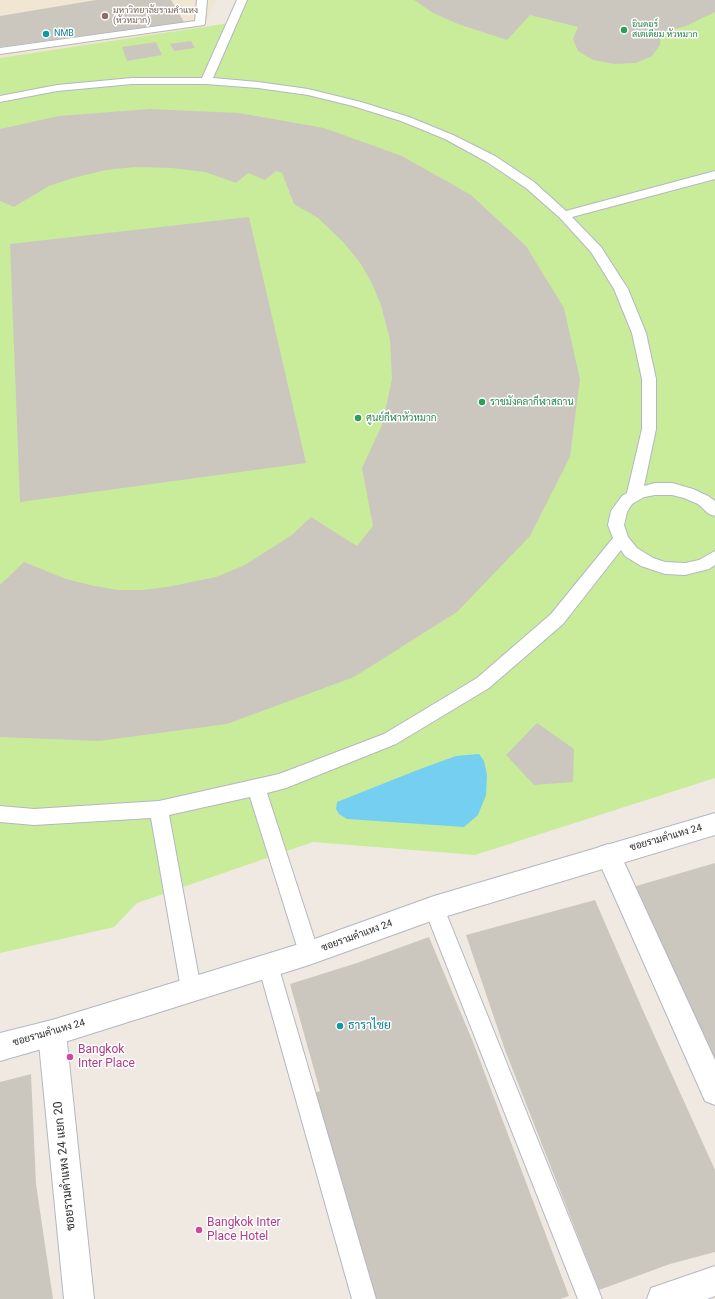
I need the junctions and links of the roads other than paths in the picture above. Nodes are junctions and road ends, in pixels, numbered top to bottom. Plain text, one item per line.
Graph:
1 (202, 0) edge
2 (242, 0) edge
3 (0, 51) edge
4 (206, 80) junction
5 (0, 99) edge
6 (715, 175) edge
7 (564, 215) junction
8 (634, 496) junction
9 (715, 510) edge
10 (621, 539) junction
11 (715, 557) edge
12 (256, 788) junction
13 (159, 809) junction
14 (0, 814) edge
15 (715, 824) edge
16 (608, 855) junction
17 (434, 908) junction
18 (309, 953) junction
19 (268, 965) junction
20 (191, 989) junction
21 (52, 1033) junction
22 (0, 1047) edge
23 (715, 1091) edge
24 (715, 1281) edge
25 (78, 1299) edge
26 (364, 1299) edge
27 (590, 1299) edge
28 (662, 1299) edge

1 - 3 lane
2 - 4 lane
4 - 5 lane
4 - 7 lane
6 - 7 lane
7 - 8 lane
8 - 9 lane
8 - 10 lane
10 - 11 lane
10 - 12 lane
12 - 13 lane
12 - 18 lane
13 - 14 lane
13 - 20 lane
15 - 16 main road, ซอยรามคำแหง 24
16 - 17 main road, ซอยรามคำแหง 24
16 - 23 main road
17 - 18 main road, ซอยรามคำแหง 24
17 - 27 lane
18 - 19 main road, ซอยรามคำแหง 24
19 - 20 main road, ซอยรามคำแหง 24
19 - 26 lane
20 - 21 main road, ซอยรามคำแหง 24
21 - 22 main road, ซอยรามคำแหง 24
21 - 25 main road, ซอยรามคำแหง 24 แยก 20
24 - 28 main road

